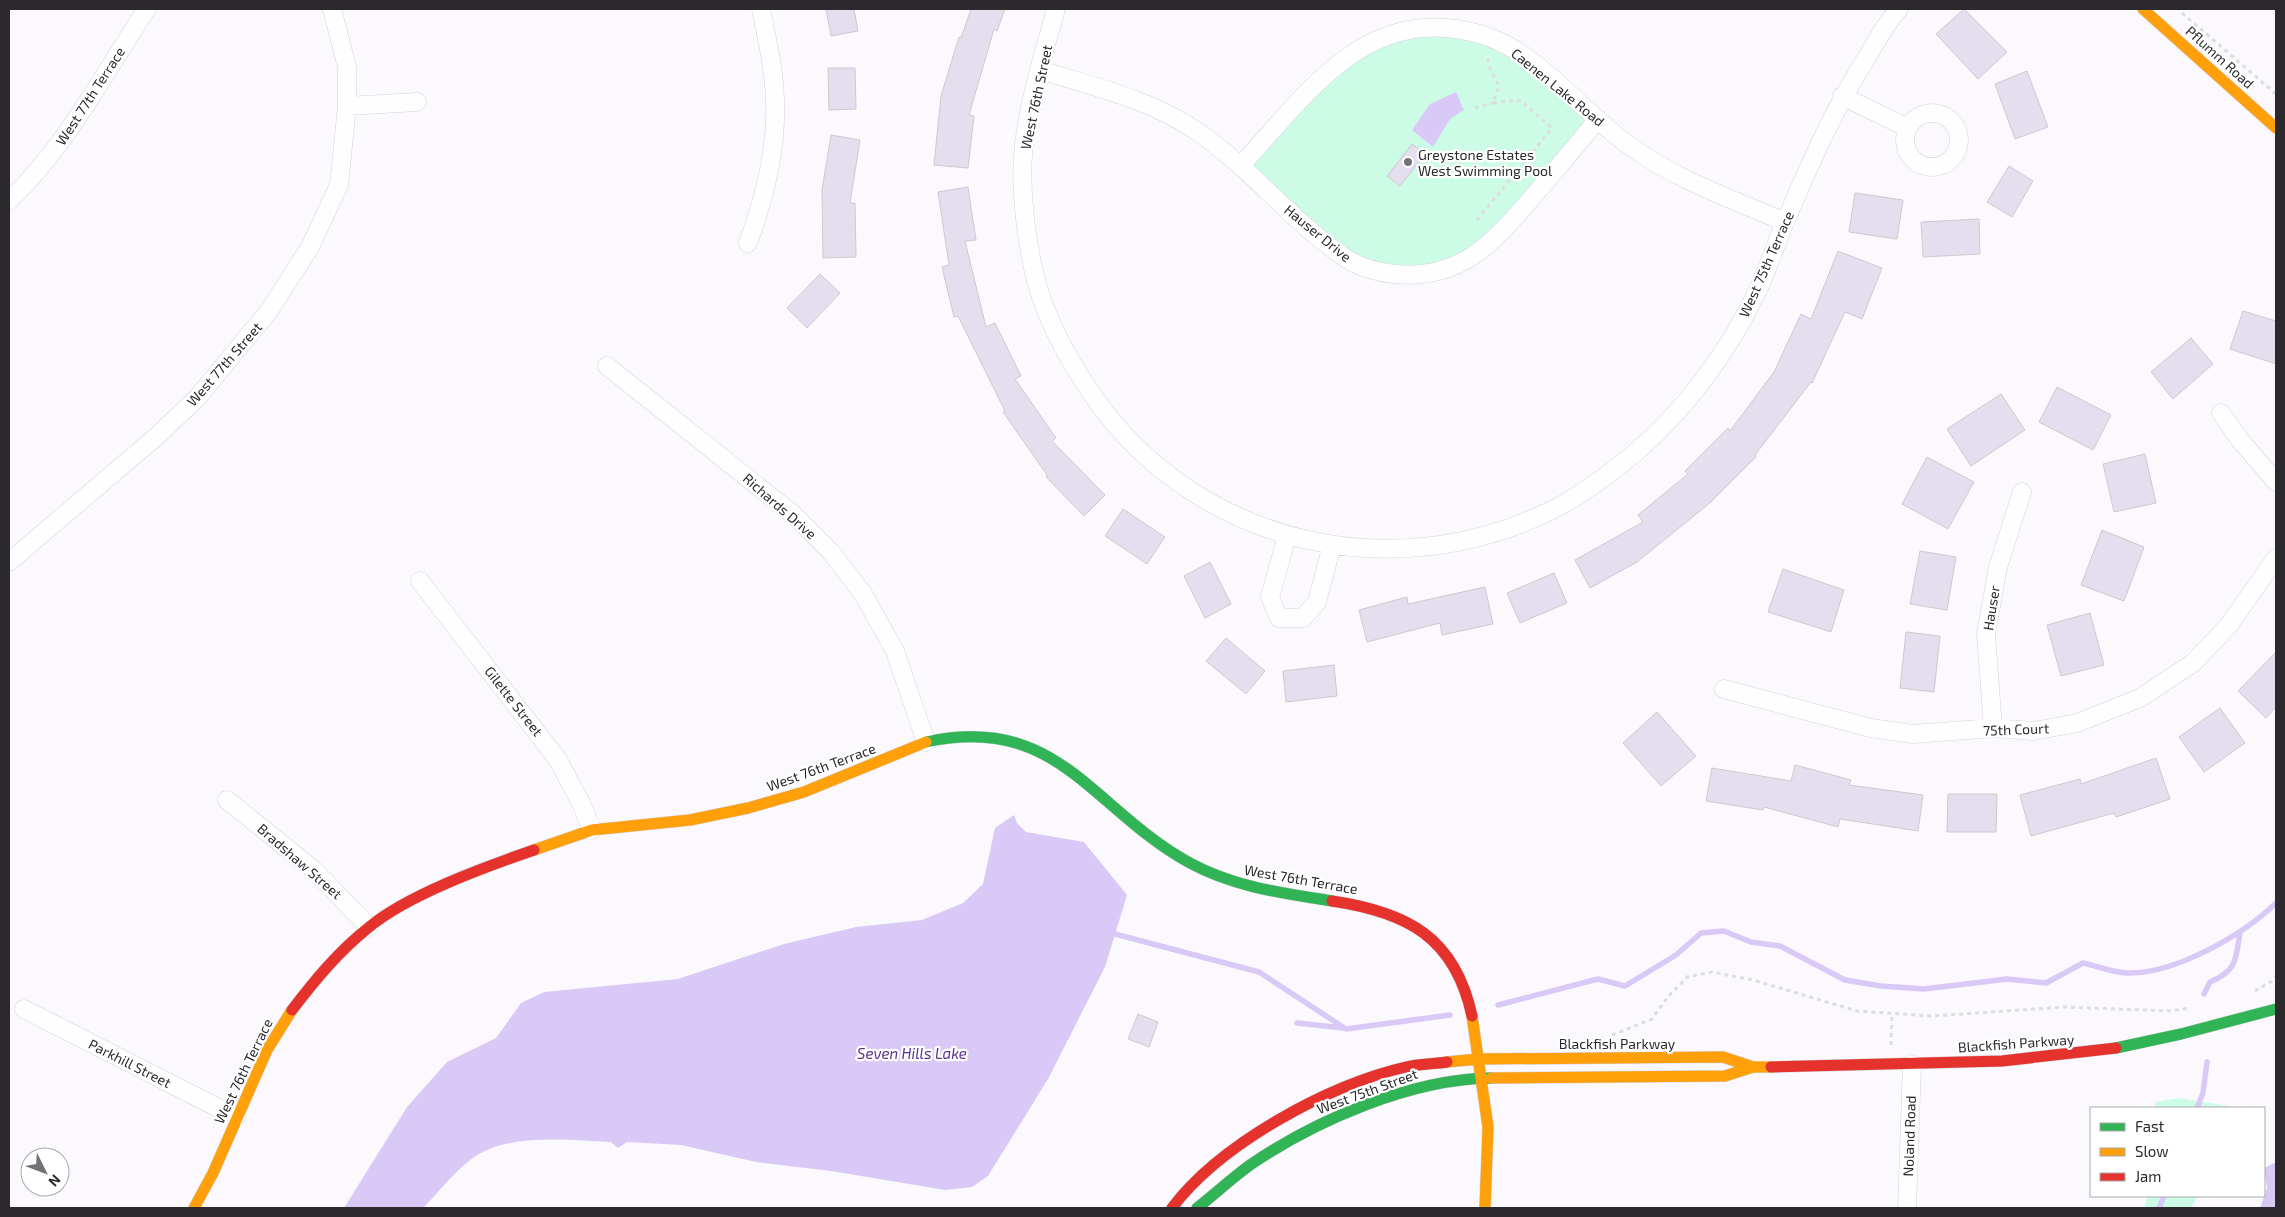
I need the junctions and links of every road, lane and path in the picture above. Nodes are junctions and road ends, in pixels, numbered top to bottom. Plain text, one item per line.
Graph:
1 (148, 9) edge
2 (332, 9) edge
3 (762, 9) edge
4 (1056, 9) edge
5 (2143, 9) edge
6 (2176, 9) edge
7 (1891, 12) edge
8 (1488, 51) dead end
9 (1040, 70) junction
10 (2276, 94) edge
11 (1842, 96) junction
12 (417, 102) dead end
13 (1493, 104) junction
14 (347, 106) junction
15 (1475, 108) dead end
16 (1598, 119) junction
17 (1908, 128) dead end
18 (2276, 128) edge
19 (1241, 165) junction
20 (9, 202) edge
21 (1476, 220) dead end
22 (1785, 222) junction
23 (748, 243) dead end
24 (607, 366) dead end
25 (2222, 413) dead end
26 (2276, 482) edge
27 (2022, 492) dead end
28 (1287, 536) junction
29 (1332, 546) junction
30 (2276, 558) edge
31 (9, 562) edge
32 (420, 581) dead end
33 (1724, 689) dead end
34 (1993, 728) junction
35 (926, 742) junction
36 (227, 800) dead end
37 (592, 830) junction
38 (369, 927) junction
39 (2276, 976) edge
40 (2252, 993) dead end
41 (2198, 1006) dead end
42 (24, 1009) dead end
43 (2276, 1009) edge
44 (1892, 1014) junction
45 (1611, 1035) dead end
46 (1479, 1059) junction
47 (1890, 1064) junction
48 (1912, 1064) junction
49 (1753, 1067) junction
50 (1482, 1078) junction
51 (236, 1117) junction
52 (194, 1208) edge
53 (1172, 1208) edge
54 (1197, 1208) edge
55 (1485, 1208) edge
56 (1907, 1208) edge

1 - 20 street, West 77th Terrace
2 - 14 street
3 - 23 street
4 - 9 street, West 76th Street
5 - 18 main road, Pflumm Road
6 - 10 path
7 - 11 street, West 75th Terrace
8 - 13 path
9 - 19 street, Hauser Drive
9 - 28 street, West 76th Street
11 - 17 street
11 - 22 street, West 75th Terrace
12 - 14 street
13 - 15 path
13 - 21 path
14 - 31 street, West 77th Street
16 - 19 street, Caenen Lake Road
16 - 19 street, Hauser Drive
16 - 22 street, Caenen Lake Road
22 - 29 street, West 75th Terrace
24 - 35 street, Richards Drive
25 - 26 street
27 - 34 street, Hauser
28 - 29 street, West 75th Terrace
28 - 29 street
30 - 34 street, 75th Court
32 - 37 street, Gilette Street
33 - 34 street, 75th Court
35 - 37 main road, West 76th Terrace
35 - 46 main road, West 76th Terrace
36 - 38 street, Bradshaw Street
37 - 38 main road, West 76th Terrace
38 - 51 main road, West 76th Terrace
39 - 40 path
41 - 44 path
42 - 51 street, Parkhill Street
43 - 48 main road, Blackfish Parkway
44 - 45 path
44 - 47 path
46 - 49 main road, Blackfish Parkway
46 - 50 main road, West 76th Terrace
46 - 53 main road, West 75th Street
47 - 48 main road, Blackfish Parkway
47 - 49 main road, Blackfish Parkway
48 - 56 street, Noland Road
49 - 50 main road, Blackfish Parkway
50 - 54 main road, West 75th Street
50 - 55 main road
51 - 52 main road, West 76th Terrace

